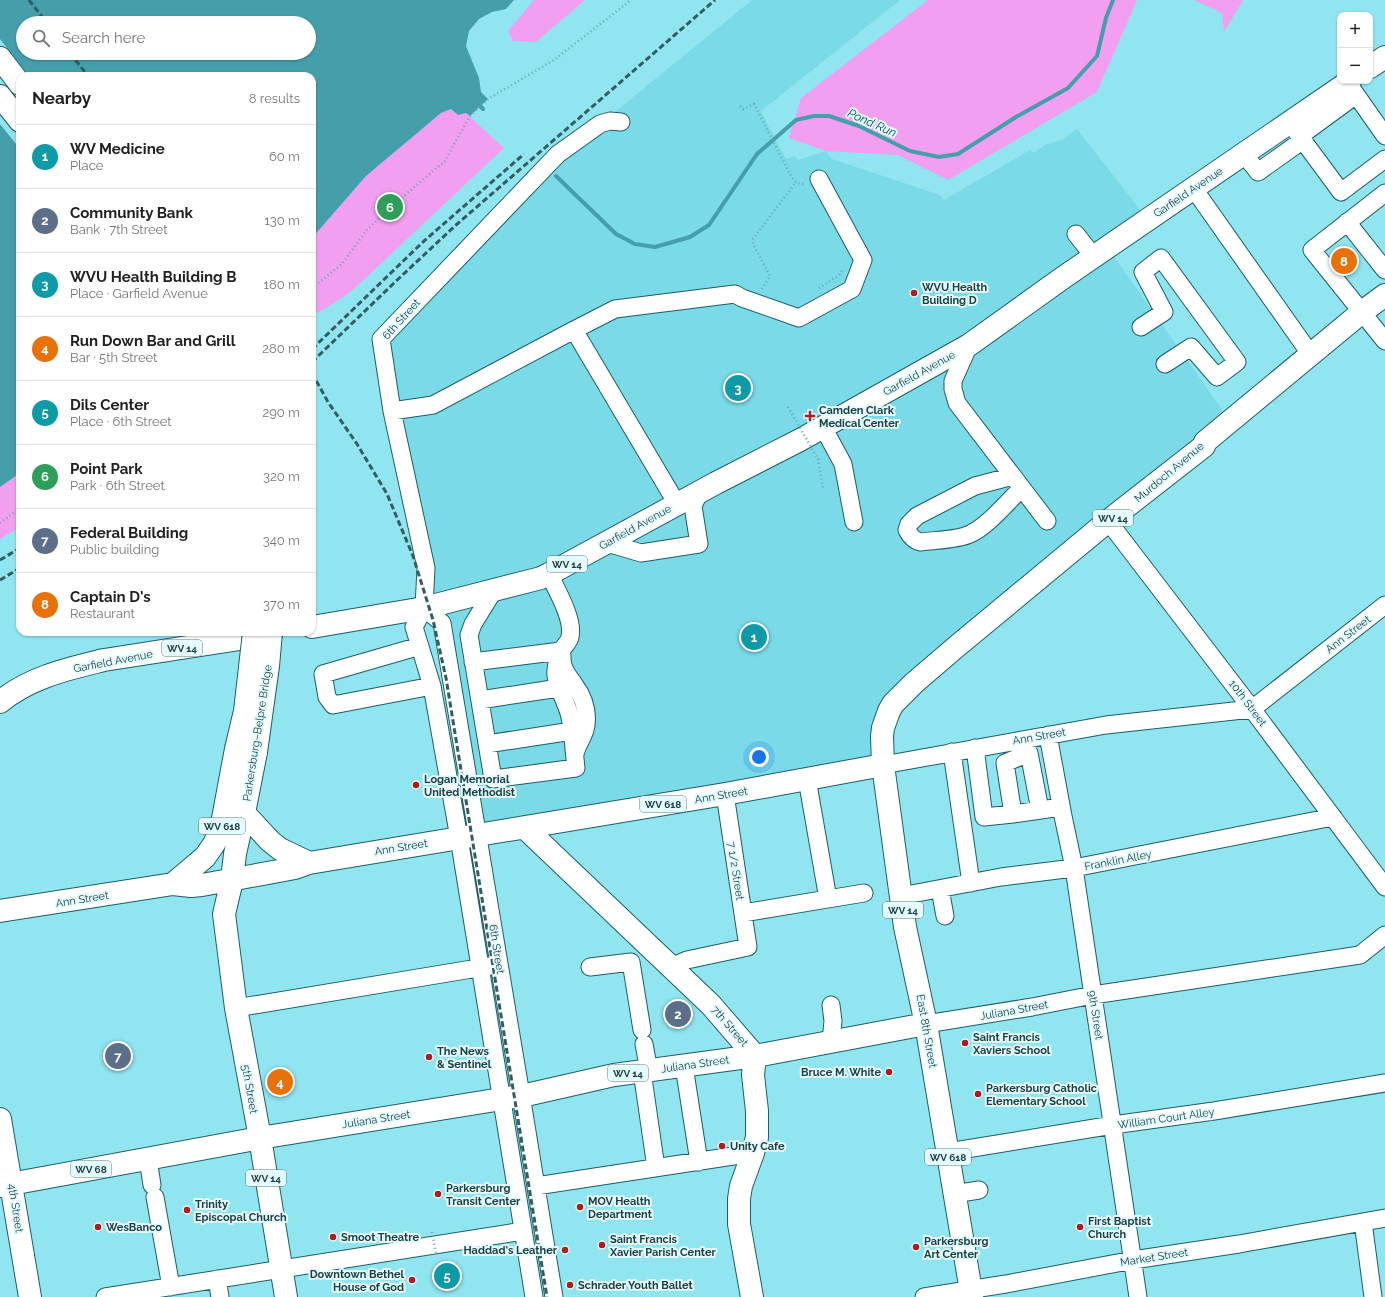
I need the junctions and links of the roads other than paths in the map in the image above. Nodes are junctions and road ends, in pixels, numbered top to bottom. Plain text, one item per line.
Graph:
1 (1385, 57) edge
2 (0, 58) edge
3 (1373, 65) edge
4 (16, 79) edge
5 (1351, 86) edge
6 (0, 96) edge
7 (16, 116) edge
8 (621, 122) dead end
9 (1297, 133) junction
10 (1385, 136) edge
11 (1385, 159) edge
12 (819, 179) dead end
13 (1194, 189) junction
14 (1385, 193) edge
15 (1347, 222) junction
16 (1076, 234) dead end
17 (1094, 257) junction
18 (1385, 270) edge
19 (1385, 295) edge
20 (1362, 312) junction
21 (1141, 327) dead end
22 (574, 330) junction
23 (1385, 341) edge
24 (969, 346) junction
25 (1311, 355) junction
26 (1166, 364) dead end
27 (392, 412) junction
28 (823, 427) junction
29 (1017, 482) junction
30 (699, 493) junction
31 (677, 504) junction
32 (1047, 521) dead end
33 (854, 522) dead end
34 (1108, 522) junction
35 (604, 544) junction
36 (549, 574) junction
37 (494, 590) junction
38 (1385, 605) edge
39 (424, 608) junction
40 (316, 626) edge
41 (254, 636) edge
42 (255, 636) edge
43 (271, 636) edge
44 (420, 646) junction
45 (561, 651) junction
46 (473, 662) junction
47 (432, 686) junction
48 (559, 688) junction
49 (480, 700) junction
50 (0, 702) edge
51 (1252, 709) junction
52 (483, 721) junction
53 (460, 725) junction
54 (572, 731) junction
55 (1048, 735) junction
56 (487, 744) junction
57 (975, 748) junction
58 (246, 750) junction
59 (952, 752) junction
60 (575, 755) junction
61 (883, 765) junction
62 (847, 772) junction
63 (807, 779) junction
64 (725, 794) junction
65 (887, 794) junction
66 (1061, 807) junction
67 (1040, 810) junction
68 (244, 813) junction
69 (1013, 814) junction
70 (1333, 817) junction
71 (525, 828) junction
72 (469, 836) junction
73 (309, 862) junction
74 (1074, 868) junction
75 (232, 880) junction
76 (971, 883) junction
77 (173, 884) junction
78 (203, 885) junction
79 (1385, 887) edge
80 (940, 889) junction
81 (864, 893) dead end
82 (901, 896) junction
83 (828, 899) junction
84 (0, 911) edge
85 (743, 913) junction
86 (224, 914) junction
87 (945, 916) dead end
88 (1385, 935) edge
89 (648, 945) junction
90 (631, 962) junction
91 (499, 964) junction
92 (480, 967) junction
93 (590, 967) dead end
94 (671, 967) junction
95 (1093, 995) junction
96 (831, 1005) dead end
97 (236, 1008) junction
98 (926, 1024) junction
99 (832, 1042) junction
100 (756, 1056) junction
101 (684, 1066) junction
102 (645, 1071) junction
103 (1385, 1083) edge
104 (512, 1097) junction
105 (0, 1119) edge
106 (1113, 1125) junction
107 (260, 1138) junction
108 (948, 1152) junction
109 (753, 1153) junction
110 (148, 1159) junction
111 (699, 1162) junction
112 (656, 1168) junction
113 (6, 1185) edge
114 (536, 1186) junction
115 (979, 1190) dead end
116 (954, 1194) junction
117 (1385, 1218) edge
118 (1363, 1222) junction
119 (523, 1231) junction
120 (1133, 1260) junction
121 (282, 1269) junction
122 (217, 1280) junction
123 (171, 1287) junction
124 (1007, 1290) edge
125 (972, 1293) edge
126 (30, 1297) edge
127 (105, 1297) edge
128 (220, 1297) edge
129 (286, 1297) edge
130 (534, 1297) edge
131 (554, 1297) edge
132 (752, 1297) edge
133 (924, 1297) edge
134 (1138, 1297) edge
135 (1373, 1297) edge

1 - 3 main road
2 - 4 main road
5 - 9 main road, Garfield Avenue / WV 14
5 - 10 street
6 - 7 main road
8 - 27 street, 6th Street
9 - 11 street
9 - 13 main road, Garfield Avenue / WV 14
12 - 22 street
13 - 17 main road, Garfield Avenue / WV 14
13 - 25 street
14 - 15 street
15 - 18 street
15 - 20 street
16 - 17 street
17 - 24 main road, Garfield Avenue / WV 14
19 - 20 main road, Murdoch Avenue / WV 14
20 - 23 street
20 - 25 main road, Murdoch Avenue / WV 14
21 - 26 street
22 - 27 street
22 - 31 street
24 - 28 main road, Garfield Avenue / WV 14
24 - 29 street
25 - 34 main road, Murdoch Avenue / WV 14
27 - 39 street, 6th Street
28 - 30 main road, Garfield Avenue / WV 14
28 - 33 street
29 - 29 street
29 - 32 street
30 - 31 main road, Garfield Avenue / WV 14
30 - 35 street
31 - 35 main road, Garfield Avenue / WV 14
34 - 51 street, 10th Street
34 - 61 main road, Murdoch Avenue / WV 14
35 - 36 main road, Garfield Avenue / WV 14
36 - 37 main road, Garfield Avenue / WV 14
36 - 45 street
37 - 39 main road, Garfield Avenue / WV 14
37 - 46 street
38 - 51 street, Ann Street
39 - 40 main road, Garfield Avenue / WV 14
39 - 44 street, 6th Street
39 - 53 street, 6th Street
41 - 58 main road, Parkersburg–Belpre Bridge / WV 618, bridge
42 - 50 main road, Garfield Avenue / WV 14
43 - 58 main road, Parkersburg–Belpre Bridge / WV 618, bridge
44 - 47 street, 6th Street
44 - 47 street
45 - 46 street
45 - 48 street
45 - 60 street
46 - 49 street
47 - 72 street, 6th Street
48 - 49 street
48 - 54 street
49 - 52 street
51 - 55 street, Ann Street
51 - 70 street, 10th Street
52 - 53 street
52 - 56 street
53 - 72 street, 6th Street
54 - 56 street
54 - 60 street
55 - 57 street, Ann Street
55 - 66 street, 9th Street
56 - 60 street
57 - 59 street, Ann Street
57 - 69 street
58 - 68 main road, Parkersburg–Belpre Bridge / WV 618
58 - 77 main road, Parkersburg–Belpre Bridge / WV 618
59 - 61 street, Ann Street
59 - 76 street
61 - 62 main road, Ann Street / WV 618
61 - 65 main road, East 8th Street / WV 14
62 - 63 main road, Ann Street / WV 618
62 - 65 main road
63 - 64 main road, Ann Street / WV 618
63 - 83 street
64 - 71 main road, Ann Street / WV 618
64 - 85 street, 7 1/2 Street
65 - 82 main road, East 8th Street / WV 14
66 - 67 street
66 - 74 street, 9th Street
67 - 69 street
67 - 69 street
68 - 73 main road, WV 618
68 - 75 main road, Parkersburg–Belpre Bridge
70 - 74 street, Franklin Alley
70 - 79 street, 10th Street
71 - 72 main road, Ann Street / WV 618
71 - 89 main road, 7th Street
72 - 73 main road, Ann Street / WV 618
72 - 91 street, 6th Street
72 - 92 street, 6th Street
73 - 75 main road, Ann Street
74 - 76 street, Franklin Alley
74 - 95 street, 9th Street
75 - 78 main road, Ann Street
75 - 86 main road, 5th Street
76 - 80 street, Franklin Alley
77 - 78 main road, Ann Street
77 - 84 main road, Ann Street
78 - 86 main road
80 - 82 street, Franklin Alley
80 - 87 street
81 - 83 street
82 - 98 main road, East 8th Street / WV 14
83 - 85 street
85 - 94 street, 7 1/2 Street
86 - 97 main road, 5th Street
88 - 95 street, Juliana Street
89 - 90 street
89 - 94 main road, 7th Street
90 - 93 street
90 - 102 street
91 - 92 street
91 - 104 street, 6th Street
92 - 97 street
92 - 104 street, 6th Street
94 - 100 main road, 7th Street
95 - 98 street, Juliana Street
95 - 106 street, 9th Street
96 - 99 street
97 - 107 main road, 5th Street
98 - 99 main road, Juliana Street / WV 14
98 - 108 main road, East 8th Street / WV 618
99 - 100 main road, Juliana Street / WV 14
100 - 101 main road, Juliana Street / WV 14
100 - 109 main road, 7th Street
101 - 102 main road, Juliana Street / WV 14
101 - 111 street
102 - 104 main road, Juliana Street / WV 14
102 - 112 street
103 - 106 street, William Court Alley
104 - 107 main road, Juliana Street / WV 14
104 - 114 street, 6th Street
104 - 119 street, 6th Street
105 - 113 main road, 4th Street
106 - 108 street, William Court Alley
106 - 120 street, 9th Street
107 - 110 main road, Juliana Street / WV 68
107 - 121 main road, 5th Street / WV 14
108 - 116 main road, East 8th Street / WV 618
109 - 111 street
109 - 132 main road, 7th Street
110 - 113 main road, Juliana Street / WV 68
110 - 123 street
111 - 112 street
112 - 114 street
113 - 126 main road, 4th Street
114 - 131 street, 6th Street
115 - 116 street
116 - 125 main road, East 8th Street / WV 618
117 - 118 street, Market Street
118 - 120 street, Market Street
118 - 135 street
119 - 121 street
119 - 130 street, 6th Street
120 - 124 street, Market Street
120 - 134 street, 9th Street
121 - 122 street
121 - 129 main road, 5th Street / WV 14
122 - 123 street
122 - 128 street
123 - 127 street
124 - 125 street, Market Street
125 - 133 street, Market Street

